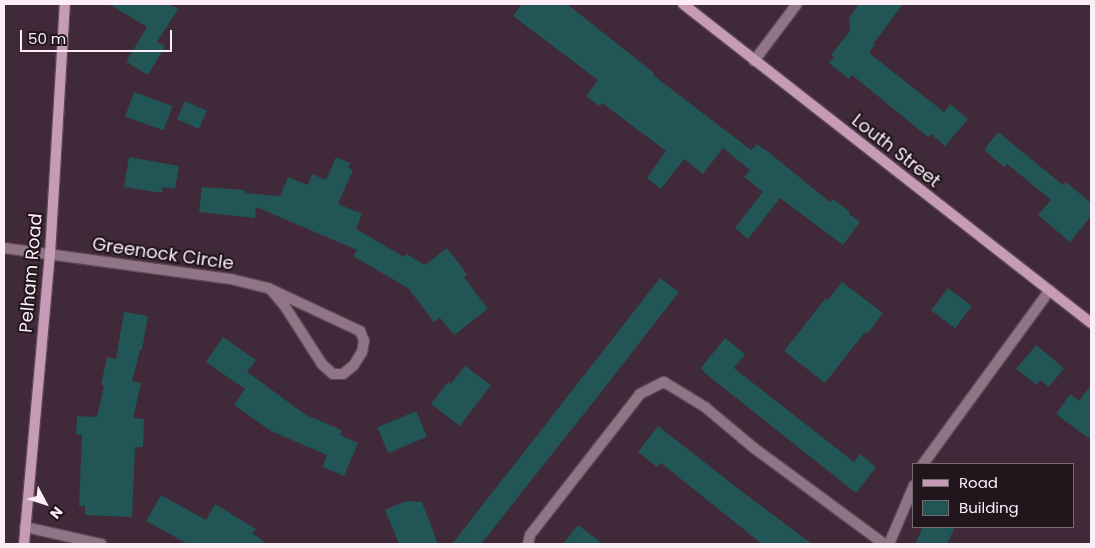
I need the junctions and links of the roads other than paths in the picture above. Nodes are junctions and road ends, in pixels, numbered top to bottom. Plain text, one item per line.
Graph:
1 (66, 4) edge
2 (683, 4) edge
3 (797, 4) edge
4 (754, 61) junction
5 (4, 248) edge
6 (50, 254) junction
7 (270, 289) junction
8 (1050, 290) junction
9 (1091, 323) edge
10 (924, 463) edge
11 (912, 490) edge
12 (25, 527) junction
13 (24, 544) edge
14 (101, 544) edge
15 (528, 544) edge
16 (884, 544) edge
17 (889, 544) edge

1 - 6 main road, Pelham Road
2 - 4 main road, Louth Street
3 - 4 street
4 - 8 main road, Louth Street
5 - 6 street, Greenock Circle
6 - 7 street, Greenock Circle
6 - 12 main road, Pelham Road
7 - 7 street, Greenock Circle
8 - 9 main road, Louth Street
8 - 10 street
11 - 17 street
12 - 13 main road, Pelham Road
12 - 14 street
15 - 16 street

